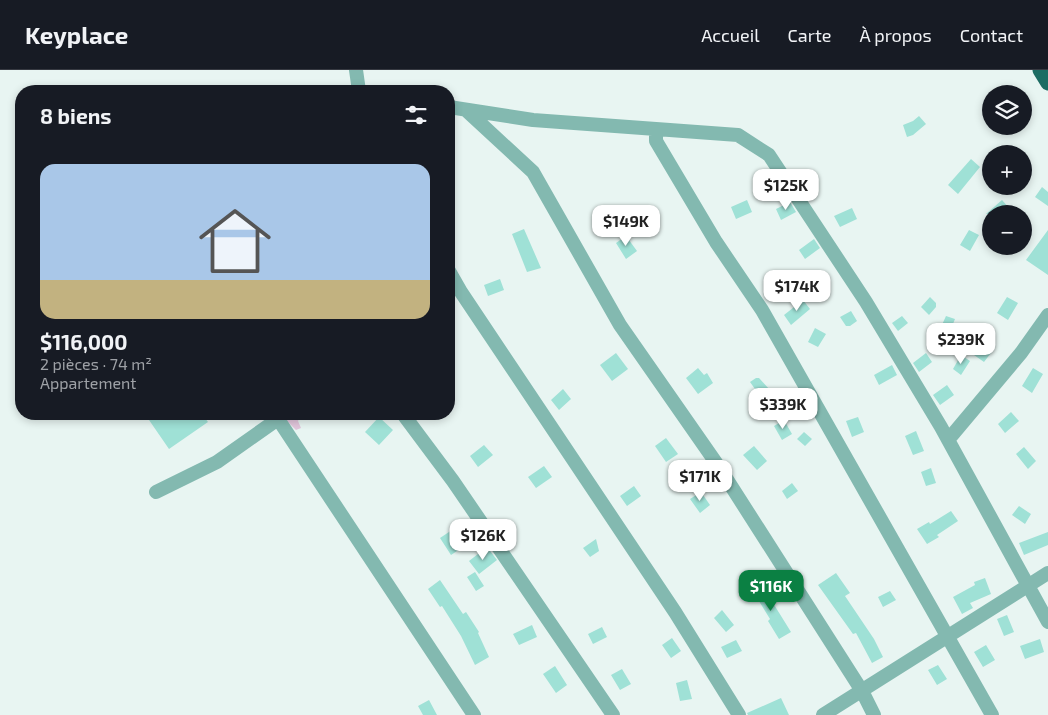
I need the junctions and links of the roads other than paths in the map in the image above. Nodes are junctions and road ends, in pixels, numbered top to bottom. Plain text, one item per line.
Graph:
1 (356, 70) edge
2 (1040, 70) edge
3 (1048, 83) edge
4 (359, 85) edge
5 (455, 108) edge
6 (466, 110) junction
7 (656, 129) junction
8 (455, 281) edge
9 (1048, 315) edge
10 (277, 420) edge
11 (279, 420) edge
12 (407, 420) edge
13 (948, 440) junction
14 (156, 492) dead end
15 (1048, 573) edge
16 (1027, 586) junction
17 (1048, 622) edge
18 (948, 637) junction
19 (862, 691) junction
20 (474, 715) edge
21 (612, 715) edge
22 (738, 715) edge
23 (824, 715) edge
24 (874, 715) edge
25 (992, 715) edge

1 - 4 street
2 - 3 highway
5 - 6 street
6 - 7 street
6 - 19 street
7 - 13 street
7 - 18 street
8 - 22 street
9 - 13 street
10 - 14 street
11 - 20 street
12 - 21 street
13 - 16 street
15 - 16 street
16 - 17 street
16 - 18 street
18 - 19 street
18 - 25 street
19 - 23 street
19 - 24 street

